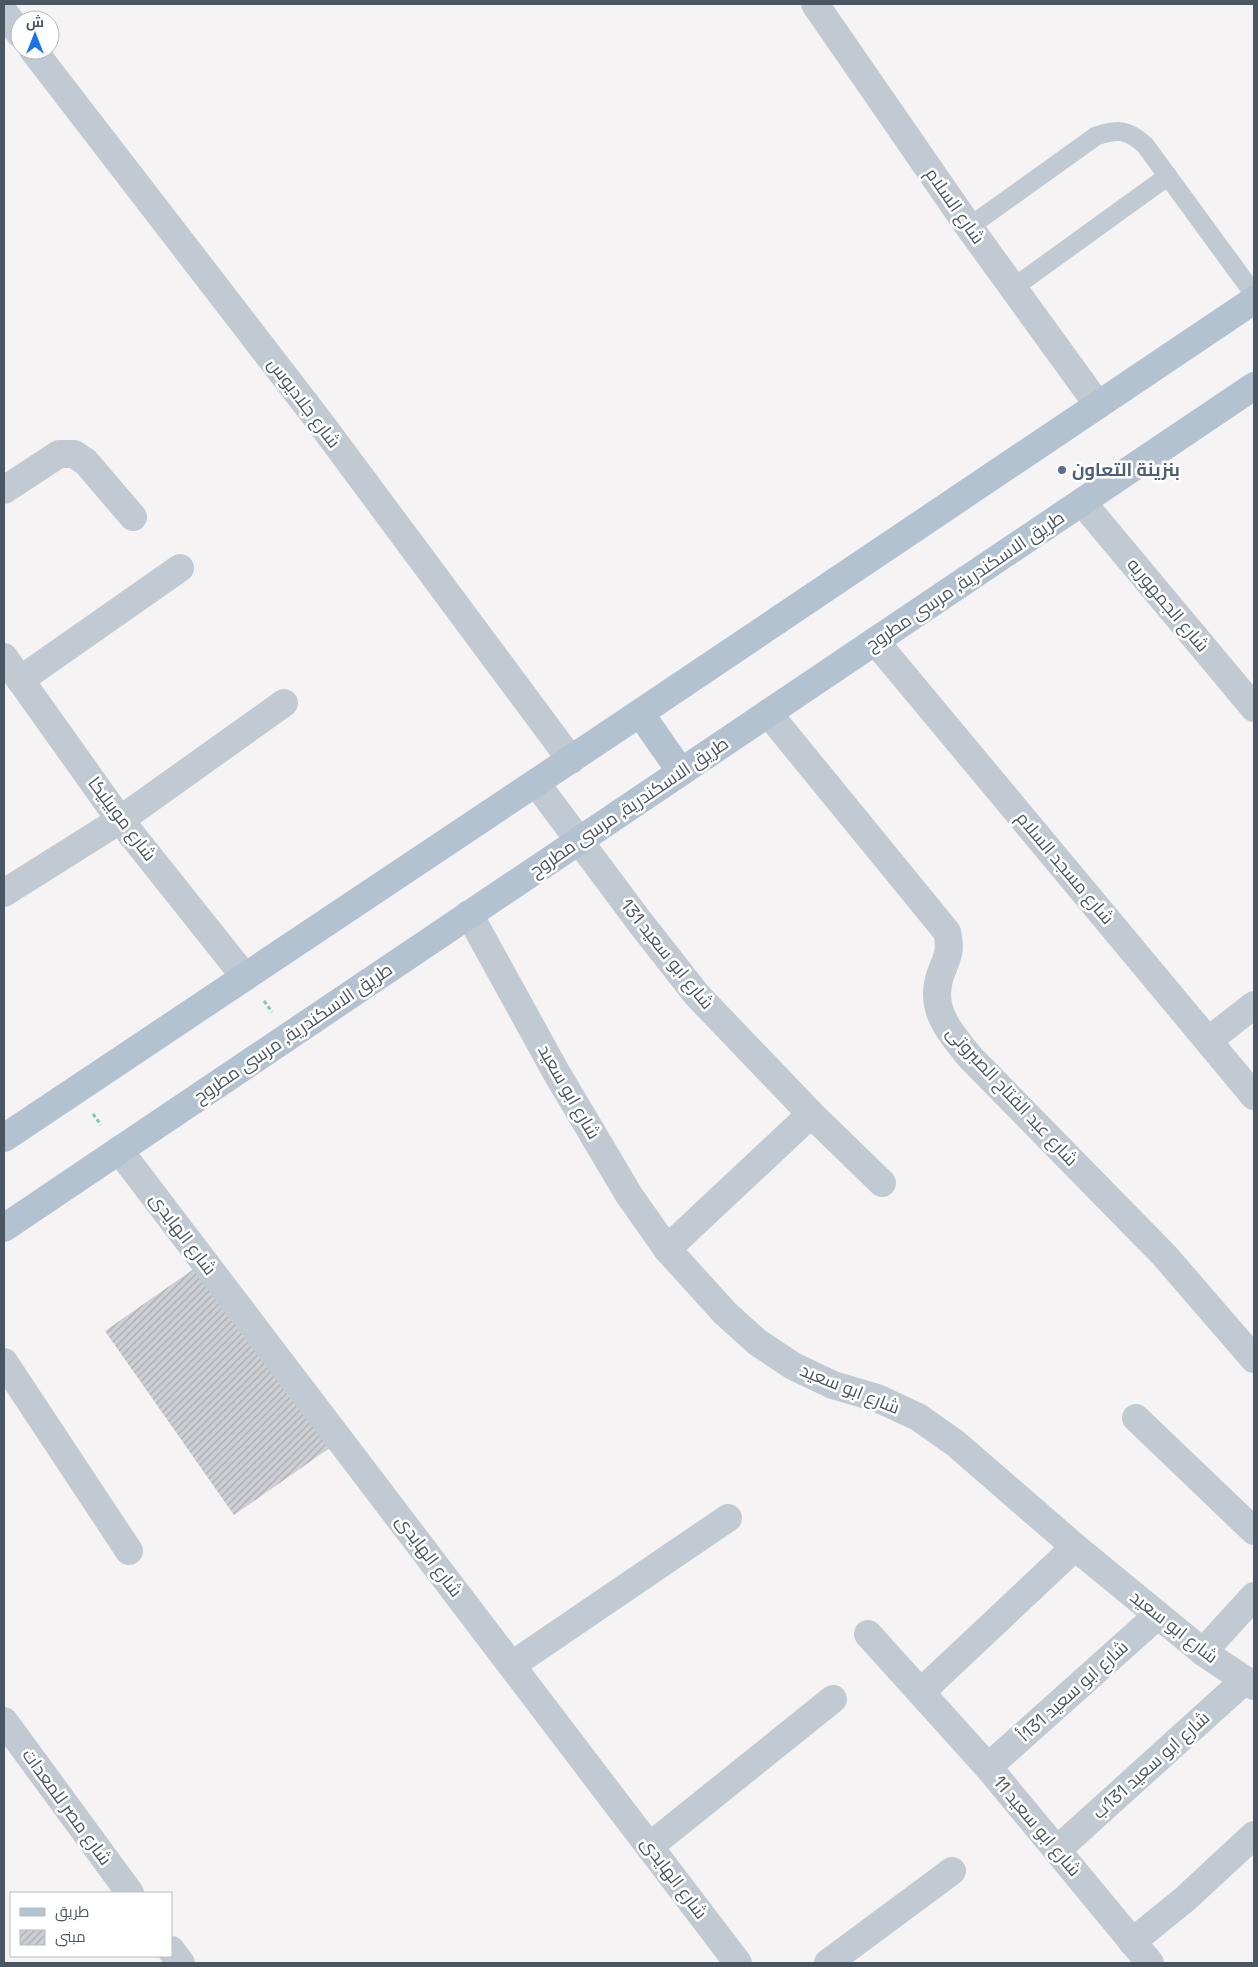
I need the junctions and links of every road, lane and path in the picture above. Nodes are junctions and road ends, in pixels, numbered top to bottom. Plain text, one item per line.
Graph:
1 (815, 4) edge
2 (41, 60) edge
3 (1168, 176) junction
4 (969, 228) junction
5 (1013, 288) junction
6 (1254, 294) edge
7 (1254, 300) edge
8 (1254, 386) edge
9 (1098, 405) junction
10 (4, 490) edge
11 (1082, 502) junction
12 (133, 517) dead end
13 (180, 568) dead end
14 (875, 641) junction
15 (4, 657) edge
16 (20, 680) junction
17 (284, 703) dead end
18 (1254, 708) edge
19 (640, 713) junction
20 (768, 713) junction
21 (571, 760) junction
22 (681, 772) junction
23 (536, 783) junction
24 (120, 820) junction
25 (579, 840) junction
26 (4, 893) edge
27 (469, 914) junction
28 (246, 977) junction
29 (1254, 1005) edge
30 (290, 1035) junction
31 (1209, 1040) junction
32 (76, 1090) junction
33 (1254, 1096) edge
34 (811, 1114) junction
35 (4, 1138) edge
36 (119, 1150) junction
37 (882, 1183) dead end
38 (4, 1228) edge
39 (667, 1249) junction
40 (1254, 1359) edge
41 (4, 1362) edge
42 (1136, 1418) dead end
43 (728, 1518) dead end
44 (1254, 1530) edge
45 (1075, 1547) junction
46 (129, 1551) dead end
47 (1254, 1596) edge
48 (1158, 1615) junction
49 (868, 1634) dead end
50 (1203, 1652) junction
51 (512, 1665) junction
52 (1250, 1683) edge
53 (921, 1692) junction
54 (833, 1699) dead end
55 (7, 1731) edge
56 (988, 1767) junction
57 (1254, 1835) edge
58 (650, 1846) junction
59 (1057, 1850) junction
60 (952, 1871) dead end
61 (129, 1892) edge
62 (1132, 1942) junction
63 (172, 1951) edge
64 (181, 1963) edge
65 (738, 1963) edge
66 (828, 1963) edge
67 (1150, 1963) edge

1 - 4 street, شارع السلام
2 - 21 street, شارع جلاديوس
3 - 4 lane
3 - 5 lane
3 - 6 lane
4 - 5 street, شارع السلام
5 - 9 street, شارع السلام
7 - 9 main road
8 - 11 main road, طريق الاسكندرية, مرسى مطروح
9 - 19 main road
10 - 12 street
11 - 14 main road, طريق الاسكندرية, مرسى مطروح
11 - 18 street, شارع الجمهوريه
13 - 16 street
14 - 20 main road, طريق الاسكندرية, مرسى مطروح
14 - 31 street, شارع مسجد السلام
15 - 16 street, شارع موبيليكا
16 - 24 street, شارع موبيليكا
17 - 24 street
19 - 21 main road
19 - 22 main road
20 - 22 main road, طريق الاسكندرية, مرسى مطروح
20 - 40 street, شارع عبد الفتاح الصبروتى
21 - 23 main road
22 - 25 main road, طريق الاسكندرية, مرسى مطروح
23 - 25 street, شارع ابو سعيد 131
23 - 28 main road
24 - 26 street
24 - 28 street, شارع موبيليكا
25 - 27 main road, طريق الاسكندرية, مرسى مطروح
25 - 34 street, شارع ابو سعيد 131
27 - 30 main road, طريق الاسكندرية, مرسى مطروح
27 - 39 street, شارع ابو سعيد
28 - 30 path
28 - 32 main road
29 - 31 street
30 - 36 main road, طريق الاسكندرية, مرسى مطروح
31 - 33 street, شارع مسجد السلام
32 - 35 main road
32 - 36 path
34 - 37 street, شارع ابو سعيد 131
34 - 39 street
36 - 38 main road, طريق الاسكندرية, مرسى مطروح
36 - 51 street, شارع الهايدى
39 - 45 street, شارع ابو سعيد
41 - 46 street
42 - 44 street
43 - 51 street
45 - 48 street, شارع ابو سعيد
45 - 53 street
47 - 50 street
48 - 50 street, شارع ابو سعيد
48 - 56 street, شارع ابو سعيد 131أ
49 - 53 street, شارع ابو سعيد 11
50 - 52 street, شارع ابو سعيد
51 - 58 street, شارع الهايدى
52 - 59 street, شارع ابو سعيد 131ب
53 - 56 street, شارع ابو سعيد 11
54 - 58 street
55 - 61 street, شارع مصر للمعدات
56 - 59 street, شارع ابو سعيد 11
57 - 62 street
58 - 65 street, شارع الهايدى
59 - 62 street, شارع ابو سعيد 11
60 - 66 street
62 - 67 street, شارع ابو سعيد 11
63 - 64 street

